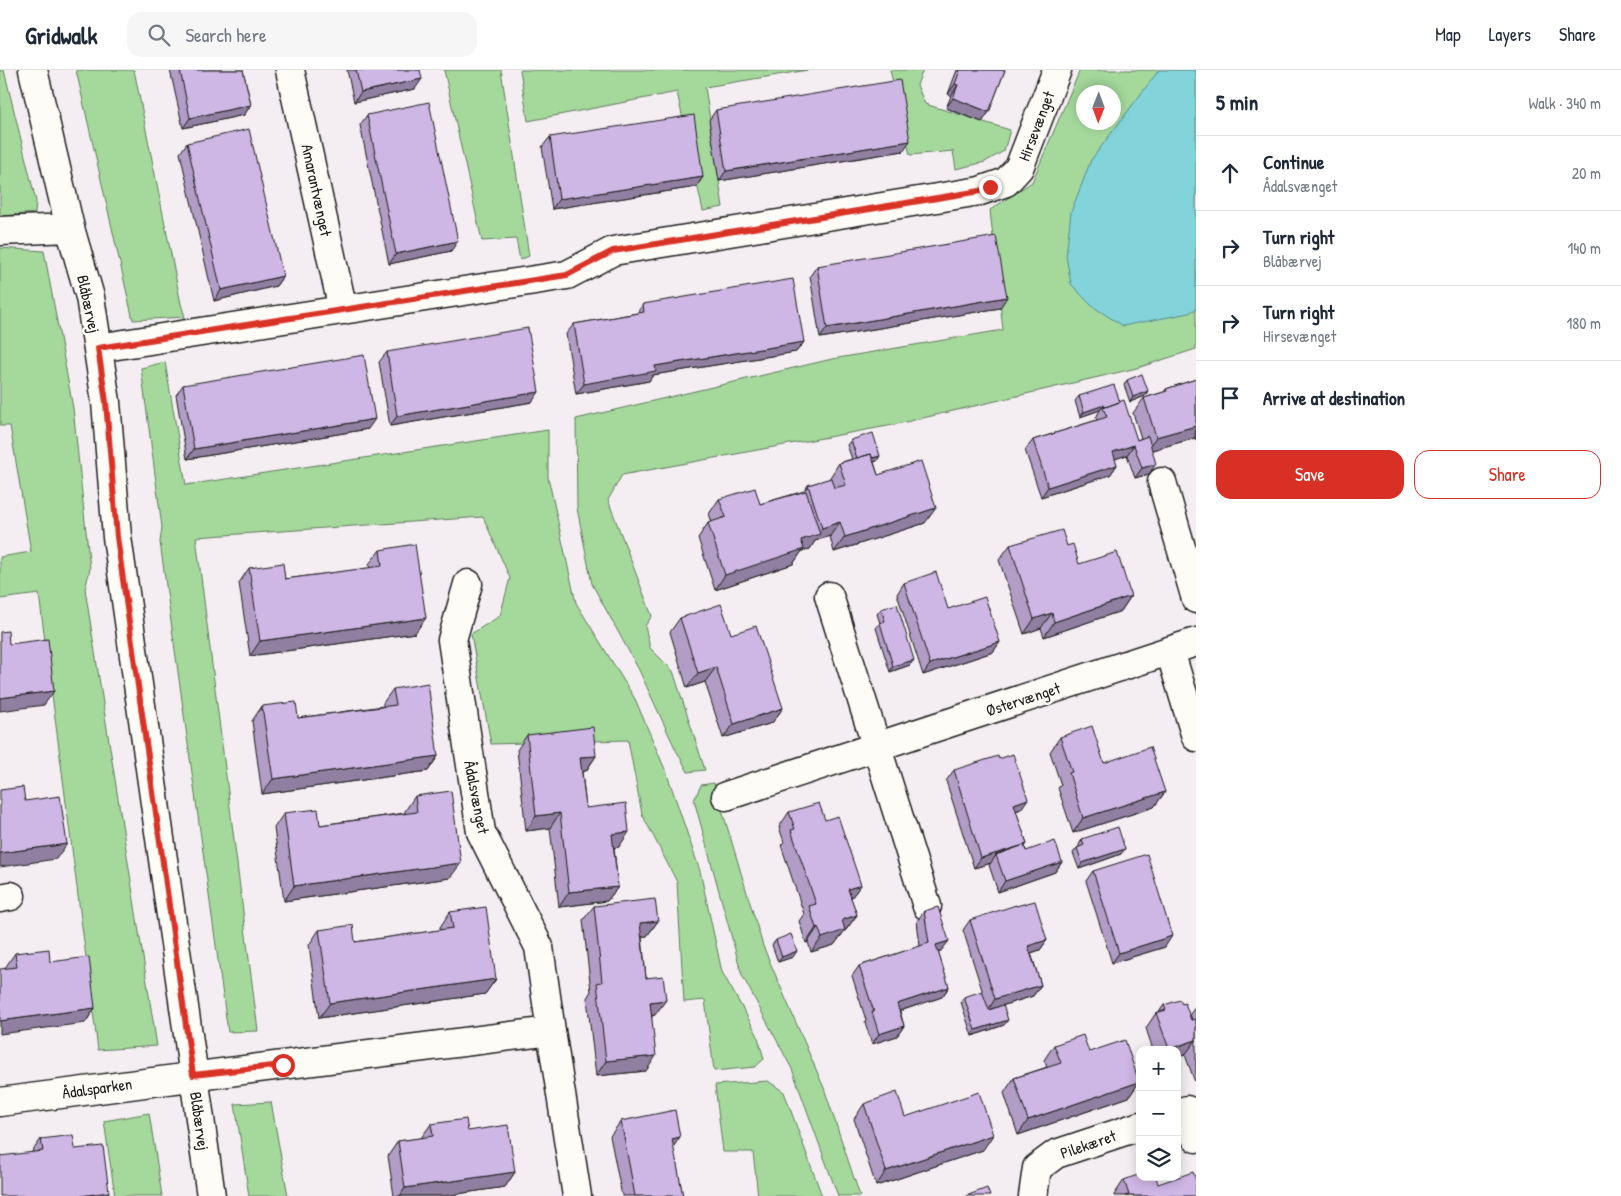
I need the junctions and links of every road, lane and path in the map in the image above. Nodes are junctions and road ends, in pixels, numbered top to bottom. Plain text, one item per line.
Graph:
1 (33, 70) edge
2 (290, 70) edge
3 (1057, 70) edge
4 (70, 228) junction
5 (0, 231) edge
6 (343, 310) junction
7 (98, 348) junction
8 (1162, 482) dead end
9 (468, 584) dead end
10 (829, 596) dead end
11 (1196, 599) edge
12 (1196, 642) edge
13 (1170, 651) junction
14 (1196, 737) edge
15 (877, 747) junction
16 (726, 796) dead end
17 (927, 906) dead end
18 (551, 1031) junction
19 (193, 1075) junction
20 (0, 1102) edge
21 (1181, 1112) edge
22 (1136, 1127) edge
23 (1196, 1138) edge
24 (211, 1196) edge
25 (577, 1196) edge
26 (1033, 1196) edge

1 - 4 street, Blåbærvej
2 - 6 street, Amarantvænget
3 - 6 street, Hirsevænget
4 - 5 street
4 - 7 street, Blåbærvej
6 - 7 street, Hirsevænget
7 - 19 street, Blåbærvej
8 - 11 street
9 - 18 street, Ådalsvænget
10 - 15 street
12 - 13 street, Østervænget
13 - 14 street
13 - 15 street, Østervænget
15 - 16 street, Østervænget
15 - 17 street
18 - 19 street
18 - 25 street, Ådalsvænget
19 - 20 street, Ådalsparken
19 - 24 street, Blåbærvej
21 - 23 street
22 - 26 street, Pilekæret

